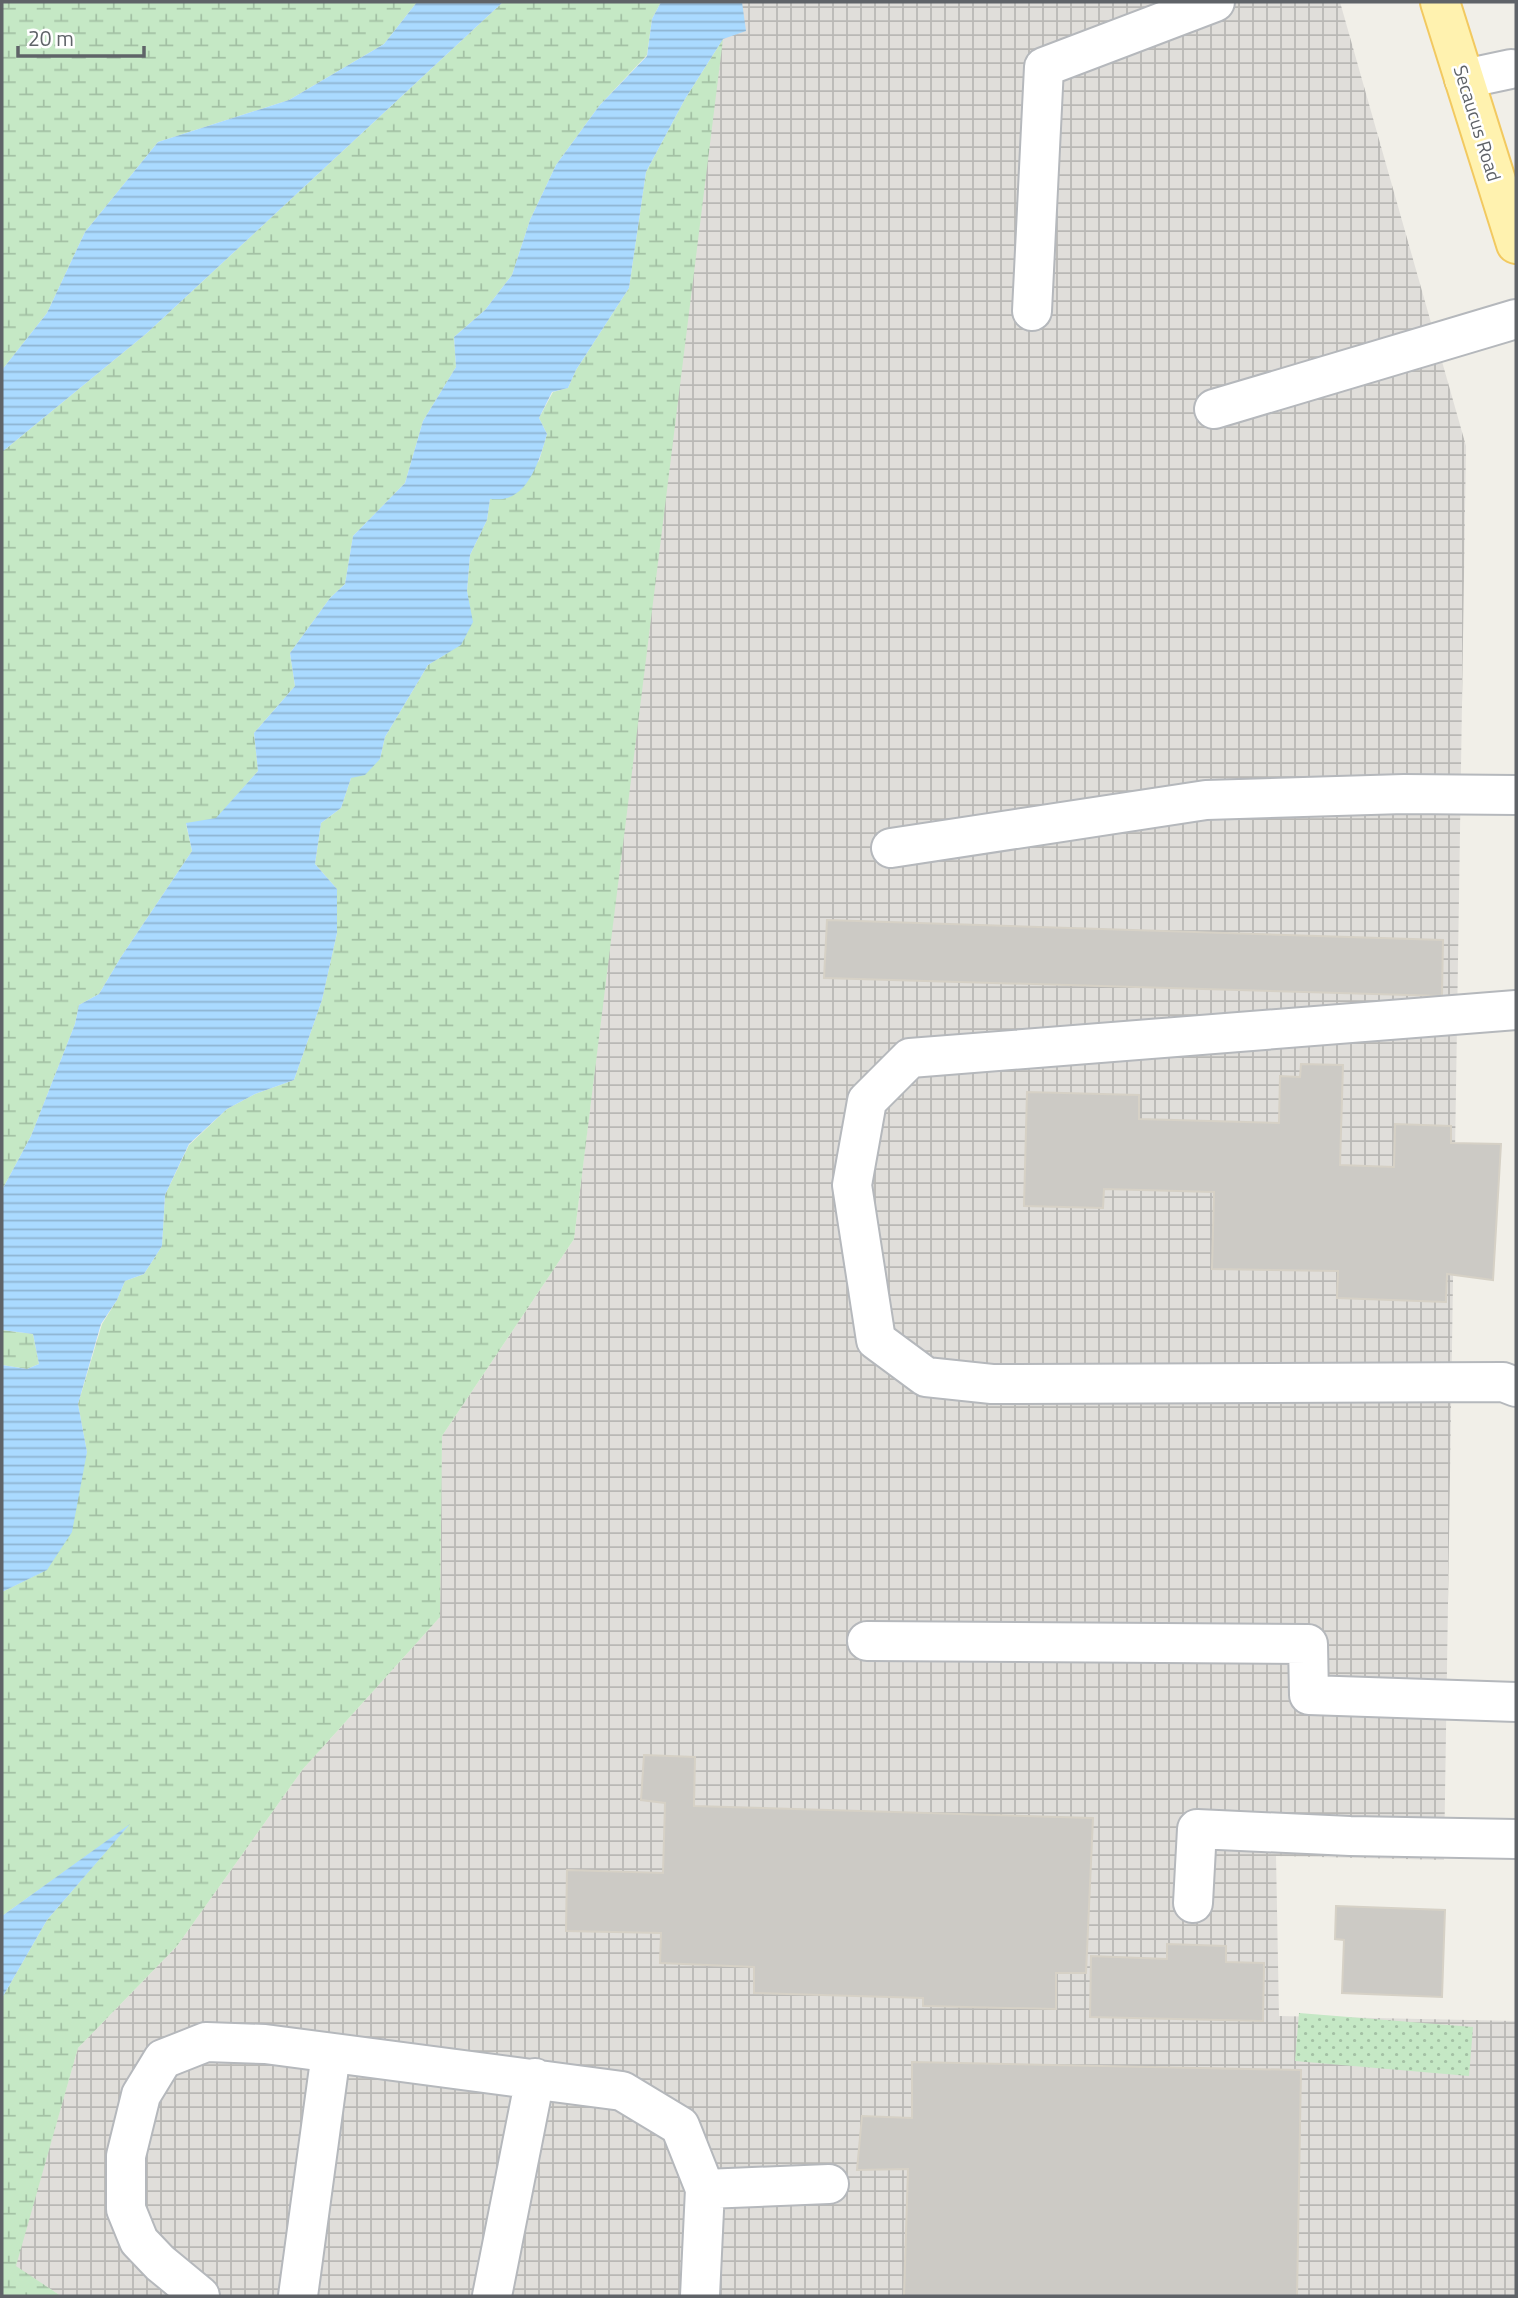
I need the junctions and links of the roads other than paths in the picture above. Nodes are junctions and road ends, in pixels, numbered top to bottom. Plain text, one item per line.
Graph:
1 (1215, 2) edge
2 (1440, 2) edge
3 (1511, 69) dead end
4 (1464, 79) junction
5 (1516, 244) edge
6 (1032, 311) dead end
7 (1516, 319) edge
8 (1214, 409) dead end
9 (1516, 795) edge
10 (891, 848) dead end
11 (1516, 1010) edge
12 (1516, 1387) edge
13 (867, 1641) dead end
14 (1516, 1702) edge
15 (1516, 1839) edge
16 (1193, 1903) dead end
17 (331, 2053) junction
18 (535, 2078) junction
19 (829, 2184) dead end
20 (705, 2189) junction
21 (200, 2296) edge
22 (298, 2296) edge
23 (492, 2296) edge
24 (700, 2296) edge

1 - 6 lane
2 - 4 main road, Secaucus Road
3 - 4 lane
4 - 5 main road, Secaucus Road
7 - 8 lane
9 - 10 lane
11 - 12 lane
13 - 14 lane
15 - 16 lane
17 - 18 lane
17 - 21 lane
17 - 22 lane
18 - 20 lane
18 - 23 lane
19 - 20 lane
20 - 24 lane

